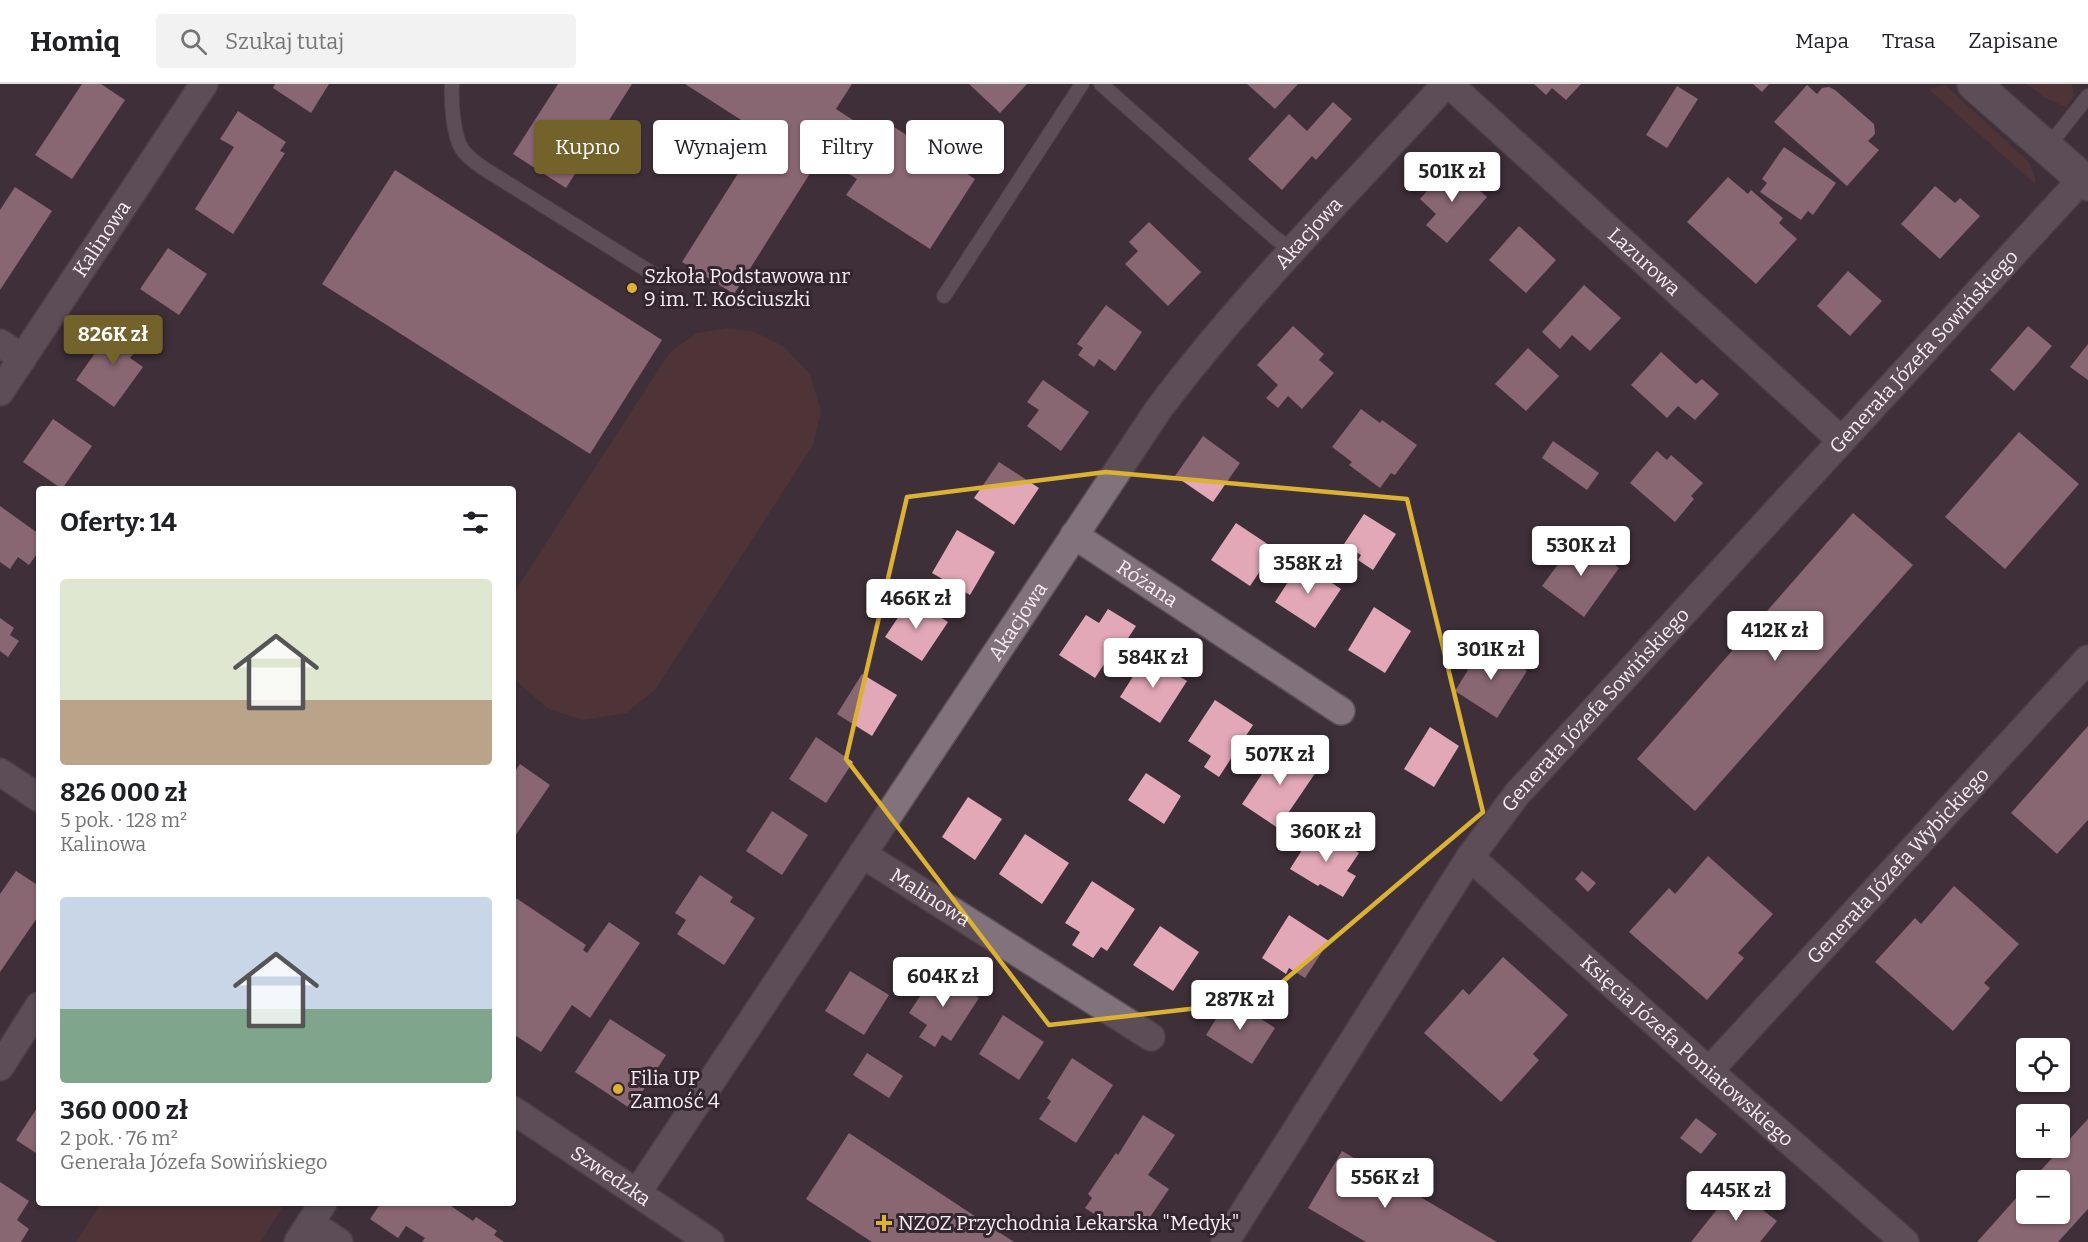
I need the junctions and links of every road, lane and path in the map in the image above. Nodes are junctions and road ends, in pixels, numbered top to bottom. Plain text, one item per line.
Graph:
1 (204, 84) edge
2 (452, 84) edge
3 (1082, 84) edge
4 (1101, 84) edge
5 (1447, 84) edge
6 (1974, 84) edge
7 (2088, 96) edge
8 (2047, 148) junction
9 (2085, 182) edge
10 (1293, 250) junction
11 (658, 278) dead end
12 (944, 296) dead end
13 (0, 343) edge
14 (22, 358) junction
15 (0, 392) edge
16 (1841, 440) junction
17 (1074, 535) junction
18 (2088, 659) edge
19 (1341, 711) dead end
20 (0, 772) edge
21 (36, 796) edge
22 (862, 854) junction
23 (1470, 857) junction
24 (36, 1011) edge
25 (1151, 1037) dead end
26 (0, 1066) edge
27 (1709, 1071) junction
28 (516, 1112) edge
29 (637, 1194) junction
30 (310, 1223) edge
31 (339, 1242) edge
32 (710, 1242) edge
33 (1226, 1242) edge
34 (1905, 1242) edge

1 - 14 street, Kalinowa
2 - 11 lane
3 - 12 lane
4 - 10 lane
5 - 10 street, Akacjowa
5 - 16 street, Lazurowa
6 - 8 street
7 - 8 lane
8 - 9 street
9 - 16 street, Generała Józefa Sowińskiego
10 - 17 street, Akacjowa
13 - 14 street
14 - 15 street, Kalinowa
16 - 23 street, Generała Józefa Sowińskiego
17 - 19 street, Różana
17 - 22 street, Akacjowa
18 - 27 street, Generała Józefa Wybickiego
20 - 21 street
22 - 25 street, Malinowa
22 - 29 street, Akacjowa
23 - 27 street, Księcia Józefa Poniatowskiego
23 - 33 street, Generała Józefa Sowińskiego
24 - 26 street
27 - 34 street, Księcia Józefa Poniatowskiego
28 - 29 street, Szwedzka
29 - 32 street, Szwedzka
30 - 31 street

